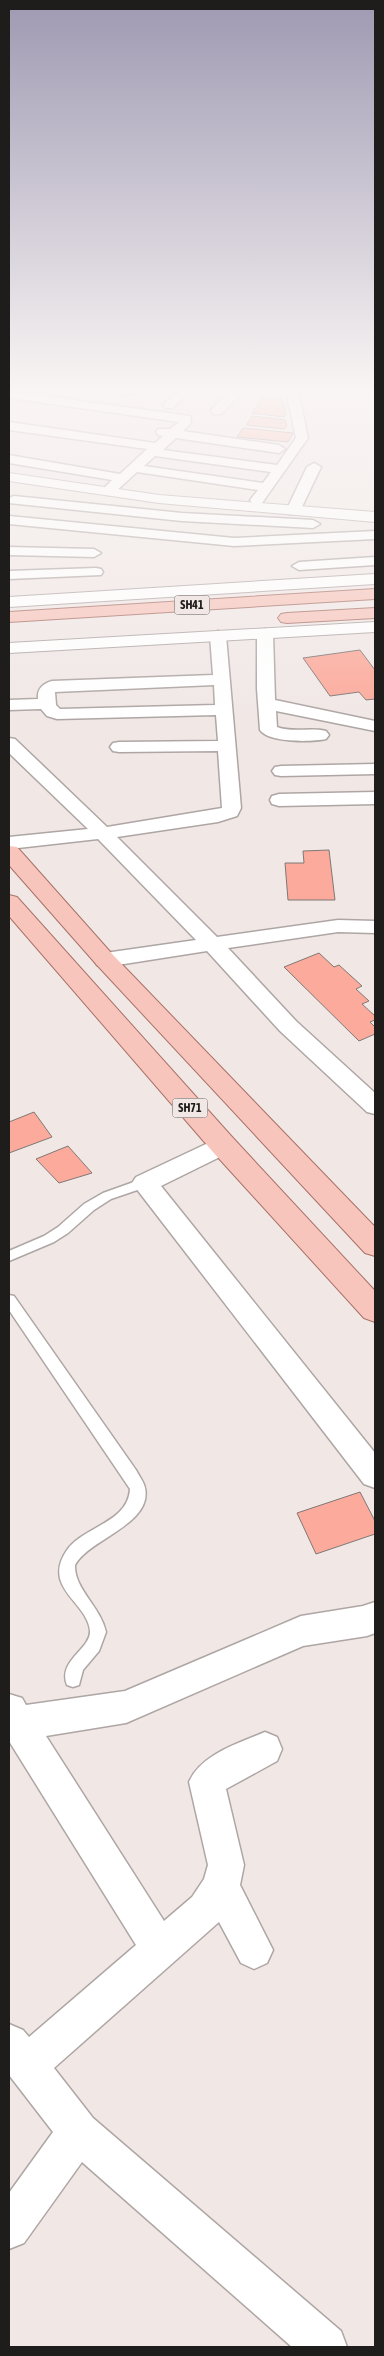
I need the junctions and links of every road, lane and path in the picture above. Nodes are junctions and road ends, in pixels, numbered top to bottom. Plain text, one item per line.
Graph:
1 (24, 501) edge
2 (182, 501) edge
3 (256, 501) edge
4 (298, 501) edge
5 (252, 507) junction
6 (293, 511) junction
7 (375, 517) edge
8 (9, 520) edge
9 (349, 525) junction
10 (375, 535) edge
11 (9, 551) edge
12 (94, 554) dead end
13 (370, 561) edge
14 (299, 566) dead end
15 (96, 572) dead end
16 (9, 575) edge
17 (375, 584) edge
18 (9, 602) edge
19 (375, 613) edge
20 (9, 617) edge
21 (375, 628) edge
22 (9, 634) edge
23 (265, 634) junction
24 (218, 636) junction
25 (9, 648) edge
26 (222, 680) junction
27 (47, 704) junction
28 (267, 704) junction
29 (9, 706) edge
30 (224, 710) junction
31 (375, 726) edge
32 (320, 735) dead end
33 (9, 743) edge
34 (227, 746) junction
35 (119, 747) dead end
36 (375, 769) edge
37 (281, 772) dead end
38 (375, 798) edge
39 (280, 800) dead end
40 (103, 834) junction
41 (9, 843) edge
42 (9, 852) edge
43 (9, 902) edge
44 (375, 927) edge
45 (212, 945) junction
46 (105, 960) junction
47 (375, 1106) edge
48 (223, 1145) junction
49 (144, 1182) junction
50 (375, 1245) edge
51 (9, 1256) edge
52 (9, 1300) edge
53 (375, 1310) edge
54 (375, 1475) edge
55 (375, 1617) edge
56 (73, 1679) dead end
57 (11, 1718) edge
58 (265, 1749) dead end
59 (221, 1887) junction
60 (160, 1949) junction
61 (254, 1950) dead end
62 (17, 2055) edge
63 (79, 2132) junction
64 (9, 2228) edge
65 (325, 2347) edge

1 - 9 street
2 - 5 street
3 - 5 street
4 - 6 street
5 - 6 street
6 - 9 street
7 - 9 street
8 - 9 street
9 - 10 street
9 - 13 street
11 - 12 street
13 - 14 street
13 - 17 street
15 - 16 street
17 - 18 street
17 - 20 main road, SH41
19 - 22 main road, SH41
21 - 23 street
23 - 24 street
23 - 28 street
24 - 25 street
24 - 26 street
26 - 27 street
26 - 30 street
27 - 29 street
27 - 30 street
28 - 31 street
28 - 32 street
30 - 34 street
33 - 40 street
34 - 35 street
34 - 40 street
36 - 37 street
38 - 39 street
40 - 41 street
40 - 45 street
42 - 46 main road
43 - 48 main road, SH71
44 - 45 street
45 - 46 street
45 - 47 street
46 - 50 main road
48 - 49 street
48 - 53 main road, SH71
49 - 51 lane
49 - 54 street
52 - 56 lane
55 - 57 street
57 - 60 street
58 - 59 street
59 - 60 street
59 - 61 street
60 - 62 street
62 - 63 street
63 - 64 street
63 - 65 street

